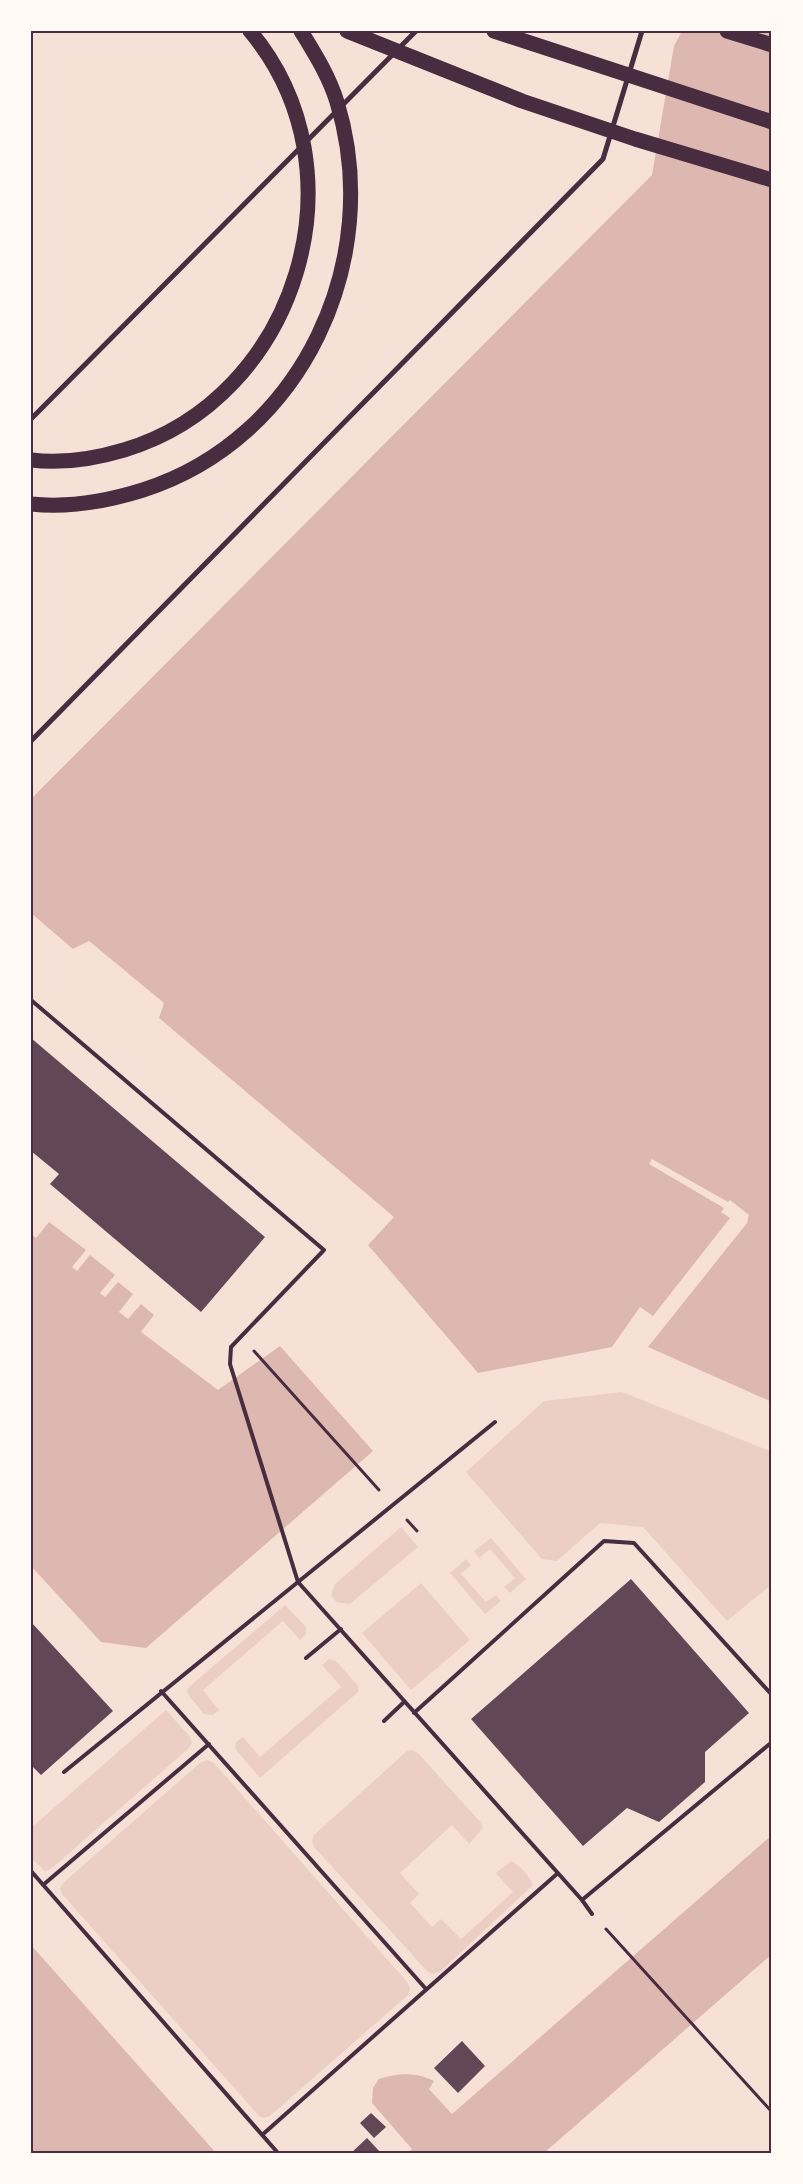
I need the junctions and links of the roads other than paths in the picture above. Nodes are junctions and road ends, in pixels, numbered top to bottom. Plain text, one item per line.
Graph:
1 (250, 31) edge
2 (301, 31) edge
3 (347, 31) edge
4 (416, 31) edge
5 (494, 31) edge
6 (642, 31) edge
7 (726, 31) edge
8 (772, 45) edge
9 (772, 122) edge
10 (772, 180) edge
11 (31, 419) edge
12 (31, 460) edge
13 (31, 504) edge
14 (31, 742) edge
15 (31, 1000) edge
16 (495, 1422) dead end
17 (298, 1582) junction
18 (341, 1629) junction
19 (306, 1658) dead end
20 (161, 1691) junction
21 (772, 1695) edge
22 (404, 1702) junction
23 (414, 1713) junction
24 (384, 1721) dead end
25 (772, 1742) edge
26 (209, 1744) junction
27 (64, 1772) dead end
28 (31, 1871) edge
29 (558, 1872) junction
30 (43, 1885) junction
31 (582, 1900) junction
32 (592, 1914) road end
33 (426, 1989) junction
34 (262, 2135) junction
35 (278, 2153) edge

1 - 12 highway
2 - 13 highway
3 - 10 highway
4 - 11 street
5 - 9 highway
6 - 14 street
7 - 8 highway
15 - 17 lane
16 - 17 lane
17 - 18 lane
17 - 20 lane
18 - 19 lane
18 - 22 lane
20 - 26 lane
20 - 27 lane
21 - 23 lane
22 - 23 lane
22 - 24 lane
23 - 29 lane
25 - 31 lane
26 - 30 lane
26 - 33 lane
28 - 30 lane
29 - 31 lane
29 - 33 lane
30 - 34 lane
31 - 32 lane
33 - 34 lane
34 - 35 lane

